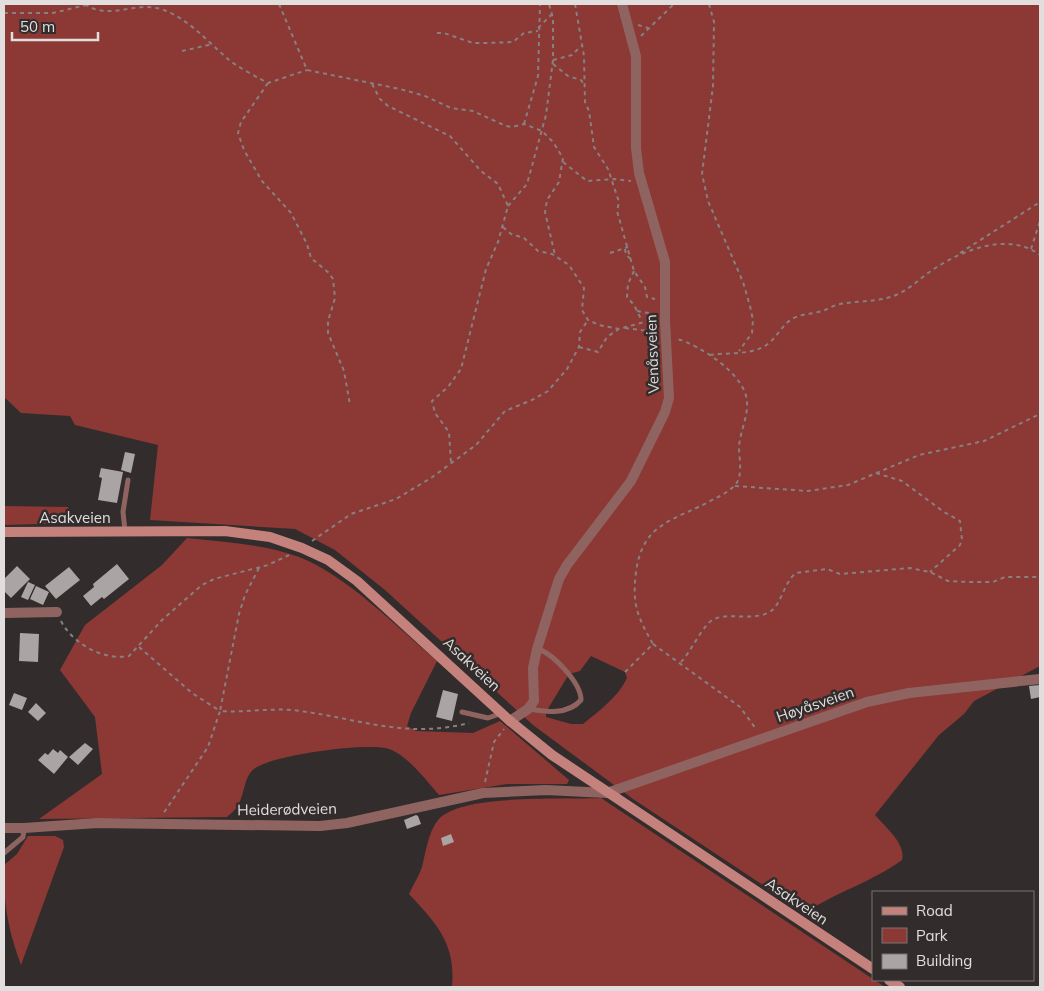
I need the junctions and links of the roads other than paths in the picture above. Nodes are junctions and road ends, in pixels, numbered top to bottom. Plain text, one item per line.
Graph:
1 (622, 4) edge
2 (128, 480) dead end
3 (4, 532) edge
4 (126, 532) junction
5 (57, 612) road end
6 (4, 613) edge
7 (537, 649) junction
8 (1040, 679) edge
9 (528, 709) junction
10 (462, 712) dead end
11 (502, 713) junction
12 (510, 721) junction
13 (607, 793) junction
14 (4, 828) edge
15 (24, 828) junction
16 (4, 853) edge
17 (872, 968) edge

1 - 7 street, Venåsveien
2 - 4 lane
3 - 4 main road, Asakveien
4 - 11 main road, Asakveien
5 - 6 street
7 - 9 street, Venåsveien
7 - 9 lane
8 - 13 street, Høyåsveien
9 - 12 street
10 - 11 lane
11 - 12 main road, Asakveien
12 - 13 main road, Asakveien
13 - 15 street, Heiderødveien
13 - 17 main road, Asakveien
14 - 15 street
15 - 16 lane

